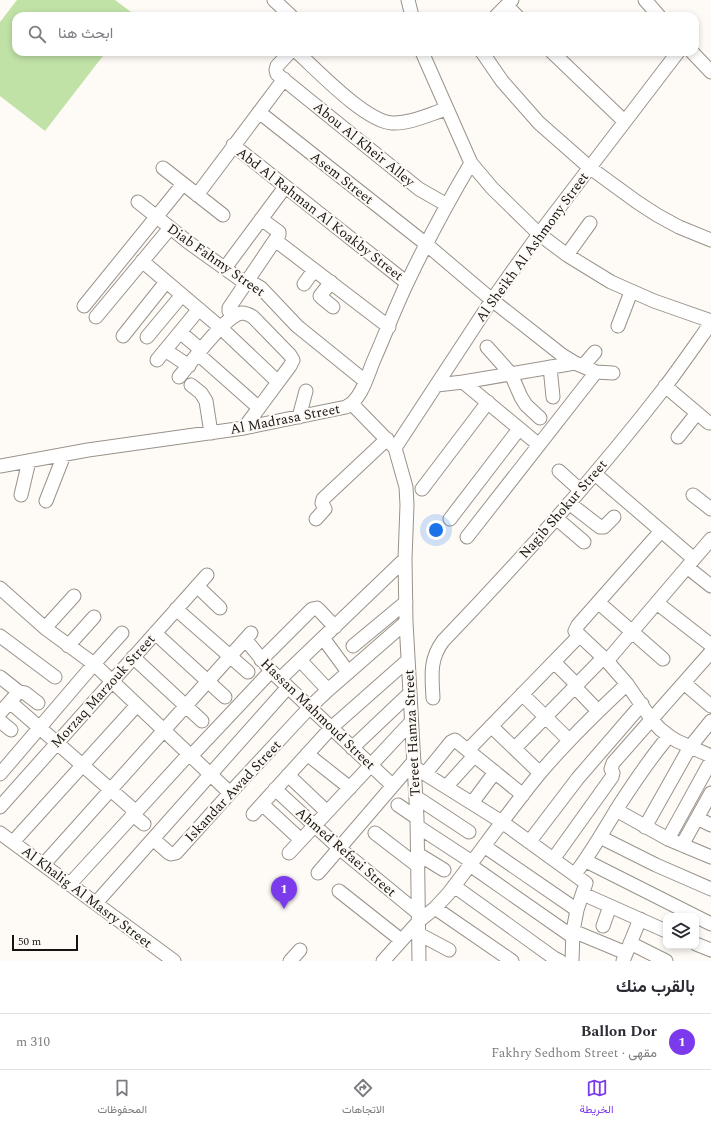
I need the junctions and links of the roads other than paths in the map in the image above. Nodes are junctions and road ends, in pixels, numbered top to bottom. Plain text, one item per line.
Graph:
1 (274, 0) edge
2 (408, 0) edge
3 (645, 0) edge
4 (509, 3) edge
5 (287, 12) edge
6 (411, 12) edge
7 (500, 12) edge
8 (515, 12) edge
9 (656, 12) edge
10 (286, 56) edge
11 (301, 56) edge
12 (424, 56) edge
13 (485, 56) edge
14 (556, 56) edge
15 (675, 56) edge
16 (696, 56) edge
17 (711, 72) edge
18 (284, 79) junction
19 (446, 109) junction
20 (259, 112) junction
21 (624, 121) junction
22 (233, 145) junction
23 (471, 163) junction
24 (589, 167) junction
25 (162, 168) dead end
26 (183, 184) junction
27 (286, 187) junction
28 (196, 194) junction
29 (138, 202) dead end
30 (446, 205) junction
31 (223, 215) dead end
32 (156, 217) junction
33 (261, 219) junction
34 (590, 223) dead end
35 (170, 228) junction
36 (539, 234) junction
37 (276, 240) junction
38 (711, 240) edge
39 (137, 241) junction
40 (426, 244) junction
41 (567, 255) junction
42 (146, 256) junction
43 (225, 268) junction
44 (314, 270) junction
45 (166, 282) junction
46 (246, 282) junction
47 (331, 282) junction
48 (407, 283) junction
49 (304, 284) dead end
50 (631, 292) junction
51 (182, 295) junction
52 (492, 300) junction
53 (84, 306) dead end
54 (333, 308) dead end
55 (199, 309) junction
56 (237, 315) junction
57 (96, 317) dead end
58 (711, 322) edge
59 (618, 326) dead end
60 (389, 327) junction
61 (220, 328) junction
62 (180, 332) junction
63 (123, 336) dead end
64 (147, 337) dead end
65 (487, 347) dead end
66 (200, 352) junction
67 (595, 352) dead end
68 (579, 365) junction
69 (189, 366) junction
70 (550, 367) junction
71 (596, 372) junction
72 (613, 373) dead end
73 (511, 374) junction
74 (179, 376) dead end
75 (365, 381) junction
76 (278, 382) junction
77 (464, 382) junction
78 (437, 384) junction
79 (191, 385) dead end
80 (665, 386) junction
81 (306, 391) dead end
82 (553, 397) dead end
83 (488, 402) junction
84 (352, 404) junction
85 (259, 408) junction
86 (697, 413) junction
87 (299, 417) junction
88 (540, 418) dead end
89 (709, 423) dead end
90 (244, 428) junction
91 (519, 428) junction
92 (211, 433) junction
93 (678, 437) dead end
94 (391, 443) junction
95 (539, 445) junction
96 (64, 454) junction
97 (29, 461) junction
98 (0, 466) edge
99 (559, 471) dead end
100 (595, 474) junction
101 (422, 489) dead end
102 (580, 490) junction
103 (21, 495) dead end
104 (693, 495) dead end
105 (46, 501) dead end
106 (569, 503) junction
107 (711, 509) edge
108 (614, 517) dead end
109 (556, 518) junction
110 (316, 519) dead end
111 (450, 519) dead end
112 (661, 531) junction
113 (467, 537) dead end
114 (711, 539) edge
115 (584, 542) dead end
116 (405, 559) junction
117 (691, 563) junction
118 (207, 575) dead end
119 (197, 586) junction
120 (711, 586) edge
121 (0, 588) edge
122 (74, 596) dead end
123 (406, 602) junction
124 (598, 602) junction
125 (657, 604) junction
126 (220, 608) dead end
127 (176, 610) junction
128 (94, 617) dead end
129 (406, 622) junction
130 (335, 627) junction
131 (45, 628) junction
132 (632, 632) junction
133 (122, 633) dead end
134 (155, 633) junction
135 (0, 636) edge
136 (579, 636) junction
137 (323, 638) junction
138 (711, 645) edge
139 (68, 646) junction
140 (353, 646) dead end
141 (711, 652) edge
142 (230, 656) junction
143 (133, 658) junction
144 (605, 659) junction
145 (663, 659) dead end
146 (261, 660) junction
147 (300, 660) junction
148 (408, 660) junction
149 (554, 662) junction
150 (94, 664) junction
151 (248, 672) dead end
152 (348, 672) junction
153 (0, 677) edge
154 (55, 677) dead end
155 (280, 679) junction
156 (112, 681) junction
157 (208, 681) junction
158 (684, 683) junction
159 (627, 684) junction
160 (576, 686) junction
161 (328, 690) junction
162 (18, 692) junction
163 (410, 694) junction
164 (522, 694) junction
165 (224, 697) dead end
166 (433, 698) dead end
167 (10, 702) junction
168 (38, 703) dead end
169 (642, 704) junction
170 (137, 705) junction
171 (186, 706) junction
172 (711, 706) edge
173 (309, 708) junction
174 (598, 711) junction
175 (0, 713) edge
176 (546, 717) junction
177 (652, 720) junction
178 (0, 721) edge
179 (202, 721) dead end
180 (711, 721) edge
181 (411, 722) junction
182 (492, 726) junction
183 (40, 728) junction
184 (331, 728) junction
185 (11, 730) dead end
186 (164, 730) junction
187 (669, 736) junction
188 (569, 740) junction
189 (57, 743) junction
190 (690, 747) junction
191 (352, 748) junction
192 (515, 748) junction
193 (471, 753) junction
194 (307, 754) junction
195 (190, 755) junction
196 (711, 756) edge
197 (711, 761) edge
198 (82, 765) junction
199 (371, 765) junction
200 (417, 767) junction
201 (495, 772) junction
202 (540, 772) junction
203 (0, 774) edge
204 (211, 774) junction
205 (288, 775) junction
206 (392, 785) junction
207 (446, 787) junction
208 (350, 788) junction
209 (275, 789) junction
210 (110, 790) junction
211 (230, 793) junction
212 (711, 793) edge
213 (523, 795) junction
214 (416, 796) junction
215 (472, 803) junction
216 (262, 804) junction
217 (398, 805) dead end
218 (0, 807) edge
219 (685, 807) junction
220 (616, 810) junction
221 (327, 812) junction
222 (134, 813) junction
223 (253, 814) dead end
224 (699, 815) junction
225 (417, 822) junction
226 (502, 822) junction
227 (144, 824) dead end
228 (711, 825) edge
229 (314, 826) junction
230 (645, 827) junction
231 (469, 832) dead end
232 (375, 833) dead end
233 (4, 837) edge
234 (600, 837) junction
235 (153, 839) junction
236 (668, 839) junction
237 (301, 840) junction
238 (530, 841) junction
239 (682, 845) junction
240 (484, 846) junction
241 (338, 848) junction
242 (289, 853) dead end
243 (711, 857) edge
244 (554, 858) junction
245 (418, 860) junction
246 (586, 861) junction
247 (471, 863) junction
248 (44, 864) junction
249 (444, 870) dead end
250 (318, 873) dead end
251 (575, 874) junction
252 (70, 884) junction
253 (454, 886) junction
254 (585, 889) junction
255 (711, 889) edge
256 (339, 891) dead end
257 (96, 903) junction
258 (610, 906) junction
259 (435, 908) junction
260 (577, 910) junction
261 (640, 919) junction
262 (418, 923) junction
263 (711, 924) edge
264 (603, 926) dead end
265 (663, 930) edge
266 (573, 934) junction
267 (401, 940) junction
268 (699, 945) edge
269 (300, 950) dead end
270 (448, 950) dead end
271 (711, 950) edge
272 (626, 952) edge
273 (174, 961) edge
274 (290, 961) edge
275 (383, 961) edge
276 (419, 961) edge
277 (512, 961) edge
278 (560, 961) edge
279 (572, 961) edge
280 (665, 961) edge

1 - 5 street
2 - 6 street
3 - 9 street
4 - 7 street
4 - 8 street
10 - 18 street
11 - 19 street
12 - 19 street
13 - 24 street
14 - 21 street
15 - 21 street, Al Sheikh Al Ashmony Street
16 - 17 street
18 - 20 street
18 - 30 street, Abou Al Kheir Alley
19 - 23 street
20 - 22 street
20 - 40 street, Asem Street
21 - 24 street, Al Sheikh Al Ashmony Street
22 - 27 street, Abd Al Rahman Al Koakby Street
22 - 28 street
23 - 30 street, Al Madrasa Street
23 - 36 street
24 - 36 street, Al Sheikh Al Ashmony Street
24 - 38 street
25 - 26 street
26 - 28 street
26 - 32 street
27 - 33 street
27 - 48 street, Abd Al Rahman Al Koakby Street
28 - 31 street
29 - 32 street, Diab Fahmy Street
30 - 40 street, Al Madrasa Street
32 - 35 street, Diab Fahmy Street
32 - 39 street
33 - 37 street
33 - 43 street
34 - 41 street
35 - 42 street
35 - 43 street, Diab Fahmy Street
36 - 41 street
36 - 52 street, Al Sheikh Al Ashmony Street
37 - 44 street
37 - 46 street
39 - 42 street
39 - 53 street
40 - 48 street, Al Madrasa Street
40 - 52 street, Asem Street
41 - 50 street
42 - 45 street
42 - 57 street
43 - 46 street, Diab Fahmy Street
44 - 47 street
44 - 49 street
45 - 51 street
45 - 63 street
46 - 56 street
46 - 75 street, Diab Fahmy Street
47 - 54 street
47 - 60 street
48 - 60 street, Al Madrasa Street
50 - 58 street
50 - 59 street
51 - 55 street
51 - 64 street
52 - 68 street, Asem Street
52 - 78 street, Al Sheikh Al Ashmony Street
55 - 61 street
55 - 62 street
56 - 61 street
56 - 76 street
58 - 80 street, Nagib Shokur Street
60 - 75 street, Al Madrasa Street
61 - 66 street
61 - 76 street
62 - 66 street
62 - 69 street
65 - 73 street
66 - 69 street
66 - 85 street
67 - 68 street
68 - 70 street
68 - 71 street, Asem Street
69 - 74 street
70 - 73 street
70 - 82 street
71 - 72 street
71 - 95 street
73 - 77 street
73 - 88 street
75 - 84 street, Al Madrasa Street
76 - 85 street
77 - 78 street
77 - 83 street
78 - 94 street, Al Sheikh Al Ashmony Street
79 - 92 street
80 - 86 street
80 - 100 street, Nagib Shokur Street
81 - 87 street
83 - 91 street
83 - 101 street
84 - 87 street, Al Madrasa Street
84 - 94 street
85 - 90 street
86 - 89 street
86 - 93 street
87 - 90 street, Al Madrasa Street
90 - 92 street, Al Madrasa Street
91 - 95 street
91 - 111 street
92 - 96 street, Al Madrasa Street
94 - 110 street, Al Sheikh Al Ashmony Street
94 - 116 street, Tereet Hamza Street
95 - 113 street
96 - 97 street, Al Madrasa Street
96 - 105 street
97 - 98 street, Al Madrasa Street
97 - 103 street
99 - 102 street
100 - 102 street, Nagib Shokur Street
100 - 112 street
102 - 106 street, Nagib Shokur Street
104 - 107 street
106 - 108 street
106 - 109 street, Nagib Shokur Street
109 - 115 street
109 - 166 street, Nagib Shokur Street
112 - 117 street
112 - 124 street
114 - 117 street
116 - 123 street, Tereet Hamza Street
116 - 130 street
117 - 120 street
117 - 125 street
118 - 119 street, Morzaq Marzouk Street
119 - 126 street
119 - 127 street, Morzaq Marzouk Street
121 - 131 street
122 - 131 street
123 - 129 street, Tereet Hamza Street
123 - 140 street
124 - 132 street
124 - 136 street
125 - 132 street
125 - 138 street
127 - 134 street, Morzaq Marzouk Street
127 - 142 street
128 - 139 street
129 - 148 street, Tereet Hamza Street
129 - 152 street, Iskandar Awad Street
130 - 137 street
130 - 146 street
131 - 139 street
132 - 144 street
132 - 145 street
133 - 150 street
134 - 143 street, Morzaq Marzouk Street
134 - 157 street
135 - 154 street
136 - 144 street
136 - 149 street
137 - 147 street
137 - 152 street
139 - 150 street
141 - 158 street
142 - 146 street, Hassan Mahmoud Street
142 - 151 street
142 - 157 street
143 - 156 street, Morzaq Marzouk Street
143 - 171 street
144 - 159 street
144 - 160 street
146 - 155 street, Hassan Mahmoud Street
147 - 155 street
147 - 161 street
148 - 163 street, Tereet Hamza Street
148 - 184 street
149 - 160 street
149 - 164 street
150 - 156 street
150 - 183 street
152 - 161 street, Iskandar Awad Street
153 - 162 street
155 - 173 street, Hassan Mahmoud Street
155 - 195 street
155 - 204 street
156 - 170 street
156 - 189 street, Morzaq Marzouk Street
157 - 165 street
157 - 171 street
158 - 172 street
158 - 177 street
159 - 169 street
159 - 174 street
160 - 174 street
160 - 176 street
161 - 173 street, Iskandar Awad Street
162 - 167 street
162 - 168 street
163 - 181 street, Tereet Hamza Street
163 - 191 street
164 - 176 street
164 - 182 street
167 - 175 street
167 - 183 street
169 - 177 street
169 - 238 street
170 - 186 street
170 - 198 street
171 - 179 street
171 - 186 street
173 - 184 street, Hassan Mahmoud Street
173 - 211 street, Iskandar Awad Street
174 - 188 street
176 - 188 street
176 - 192 street
177 - 187 street
177 - 244 street
178 - 185 street
180 - 190 street
181 - 199 street
181 - 200 street, Tereet Hamza Street
182 - 192 street
182 - 193 street
183 - 189 street
183 - 203 street
184 - 191 street, Hassan Mahmoud Street
184 - 194 street
186 - 195 street
186 - 210 street
187 - 190 street
187 - 220 street
188 - 202 street
189 - 198 street
189 - 218 street, Morzaq Marzouk Street
190 - 196 street
190 - 230 street
191 - 199 street, Hassan Mahmoud Street
192 - 202 street
193 - 200 street
193 - 201 street
193 - 207 street
194 - 205 street
194 - 208 street
195 - 204 street
195 - 222 street
197 - 219 street
198 - 210 street
198 - 233 street
199 - 206 street, Hassan Mahmoud Street
199 - 208 street
200 - 206 street
200 - 207 street
200 - 214 street, Tereet Hamza Street
201 - 213 street
201 - 215 street
202 - 213 street
204 - 211 street
204 - 235 street
205 - 209 street
205 - 221 street
206 - 241 street
207 - 215 street
208 - 221 street
209 - 216 street
209 - 229 street, Ahmed Refaei Street
210 - 222 street
210 - 248 street
211 - 235 street, Iskandar Awad Street
212 - 224 street
213 - 226 street
214 - 225 street, Tereet Hamza Street
214 - 231 street
215 - 226 street
216 - 223 street
216 - 237 street
217 - 225 street
219 - 224 street
219 - 236 street
220 - 230 street
220 - 234 street
221 - 229 street
222 - 227 street
222 - 252 street
224 - 228 street
224 - 239 street
225 - 245 street, Tereet Hamza Street
225 - 247 street
226 - 238 street
226 - 240 street
229 - 237 street
229 - 241 street, Ahmed Refaei Street
230 - 236 street
232 - 245 street
233 - 248 street, Al Khalig Al Masry Street
234 - 246 street
234 - 255 street
235 - 257 street
236 - 239 street
237 - 242 street
238 - 244 street
239 - 243 street
240 - 247 street
240 - 260 street
241 - 250 street
241 - 262 street, Ahmed Refaei Street
244 - 251 street
245 - 249 street
245 - 262 street, Tereet Hamza Street
246 - 251 street
246 - 263 street
247 - 253 street
247 - 266 street
248 - 252 street, Al Khalig Al Masry Street
251 - 254 street
252 - 257 street, Al Khalig Al Masry Street
253 - 259 street
253 - 278 street
254 - 258 street
254 - 260 street
256 - 267 street
257 - 273 street, Al Khalig Al Masry Street
258 - 261 street
258 - 264 street
259 - 262 street
259 - 277 street
260 - 266 street
261 - 265 street
261 - 272 street
262 - 267 street
262 - 270 street, Ahmed Refaei Street
262 - 276 street, Tereet Hamza Street
266 - 272 street
266 - 279 street
267 - 275 street
268 - 271 street
269 - 274 street
272 - 280 street

